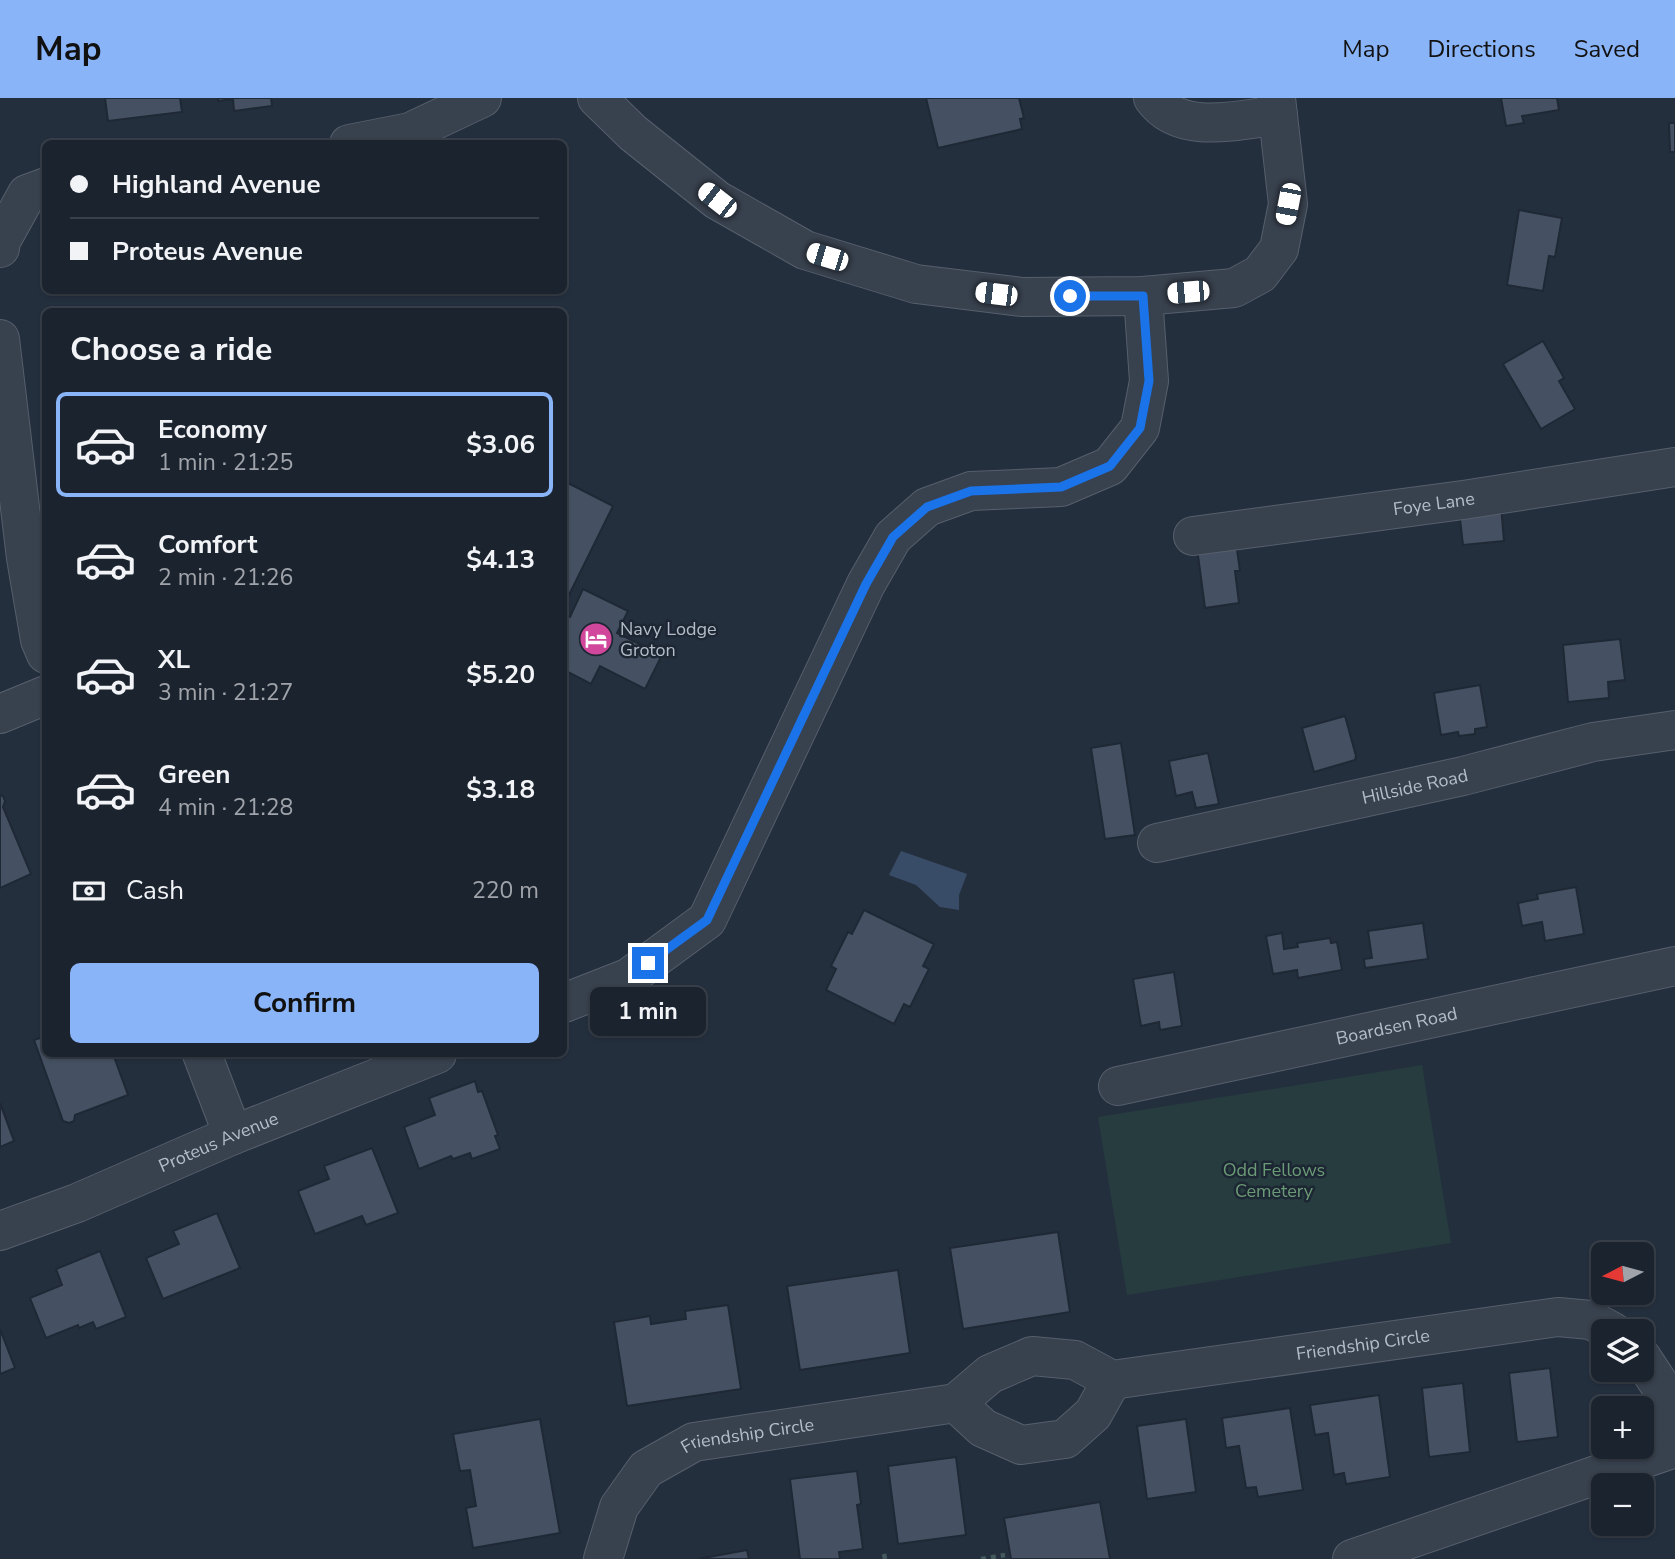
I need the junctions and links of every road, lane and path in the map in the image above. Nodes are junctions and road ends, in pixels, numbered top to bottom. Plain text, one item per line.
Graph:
1 (482, 98) edge
2 (597, 98) edge
3 (1153, 98) edge
4 (1277, 106) edge
5 (369, 140) edge
6 (42, 188) edge
7 (0, 248) edge
8 (1143, 296) junction
9 (0, 340) edge
10 (1675, 467) edge
11 (1193, 536) dead end
12 (42, 645) edge
13 (42, 697) edge
14 (0, 714) edge
15 (1675, 730) edge
16 (1157, 843) dead end
17 (1675, 966) edge
18 (567, 1002) edge
19 (203, 1057) edge
20 (429, 1057) edge
21 (1118, 1086) dead end
22 (233, 1135) junction
23 (0, 1231) edge
24 (1591, 1321) edge
25 (1654, 1376) edge
26 (1112, 1380) junction
27 (956, 1403) junction
28 (1673, 1448) edge
29 (1005, 1555) dead end
30 (603, 1559) edge
31 (981, 1559) edge
32 (1352, 1559) edge

1 - 5 street
2 - 8 street
3 - 4 street
4 - 8 street
6 - 7 street
8 - 18 street
9 - 12 street
10 - 11 street, Foye Lane
13 - 14 street
15 - 16 street, Hillside Road
17 - 21 street, Boardsen Road
19 - 22 street
20 - 22 street, Proteus Avenue
22 - 23 street, Proteus Avenue
24 - 26 street, Friendship Circle
25 - 28 street
26 - 27 street
26 - 27 street
27 - 30 street, Friendship Circle
28 - 32 street
29 - 31 path

